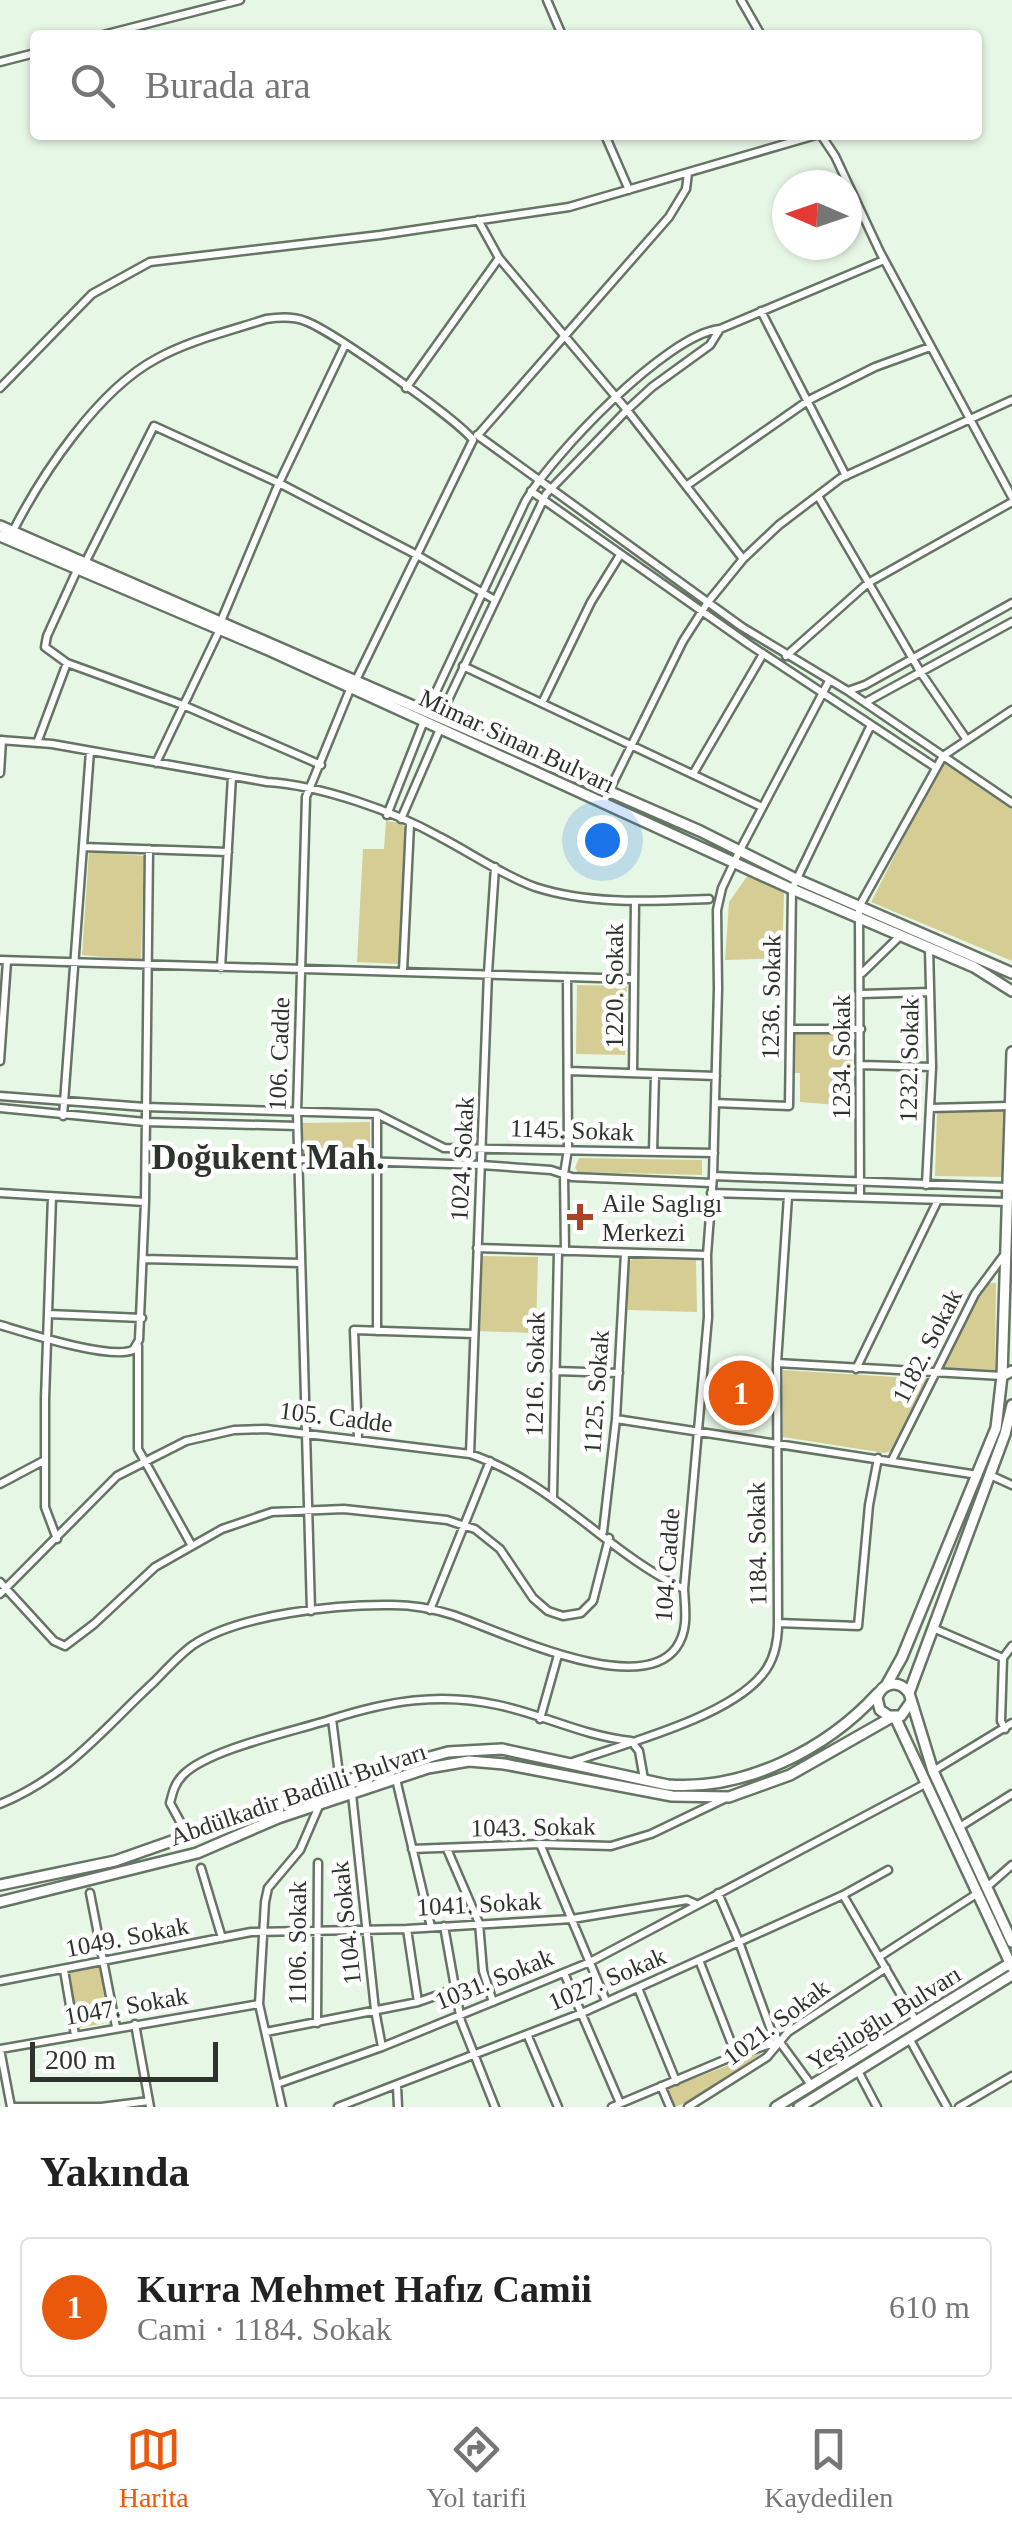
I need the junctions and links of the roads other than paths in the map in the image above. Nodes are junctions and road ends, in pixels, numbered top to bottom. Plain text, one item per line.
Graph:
1 (240, 0) edge
2 (547, 0) edge
3 (740, 0) edge
4 (221, 2) edge
5 (122, 30) edge
6 (560, 30) edge
7 (758, 30) edge
8 (30, 54) edge
9 (0, 62) edge
10 (607, 140) edge
11 (801, 140) edge
12 (822, 140) edge
13 (688, 173) junction
14 (629, 190) junction
15 (478, 220) junction
16 (499, 258) junction
17 (884, 260) junction
18 (761, 311) junction
19 (720, 329) junction
20 (564, 337) junction
21 (345, 345) junction
22 (930, 347) junction
23 (0, 388) edge
24 (406, 388) junction
25 (616, 398) junction
26 (809, 400) junction
27 (1012, 400) edge
28 (627, 410) junction
29 (968, 420) junction
30 (475, 438) junction
31 (846, 476) junction
32 (537, 481) junction
33 (279, 482) junction
34 (686, 486) junction
35 (550, 489) junction
36 (531, 491) junction
37 (818, 496) junction
38 (543, 500) junction
39 (1012, 500) edge
40 (0, 526) edge
41 (13, 531) junction
42 (0, 536) edge
43 (417, 555) junction
44 (620, 555) junction
45 (743, 559) junction
46 (82, 565) junction
47 (868, 583) junction
48 (482, 591) junction
49 (495, 600) junction
50 (708, 602) junction
51 (1012, 604) edge
52 (702, 612) junction
53 (1012, 622) edge
54 (220, 625) junction
55 (764, 654) junction
56 (786, 656) junction
57 (913, 659) junction
58 (67, 663) junction
59 (463, 666) junction
60 (921, 672) junction
61 (830, 680) junction
62 (354, 684) junction
63 (848, 690) junction
64 (821, 693) junction
65 (542, 703) junction
66 (865, 703) junction
67 (183, 705) junction
68 (1012, 710) edge
69 (426, 716) junction
70 (440, 722) junction
71 (870, 727) junction
72 (1, 740) edge
73 (967, 740) junction
74 (37, 743) junction
75 (631, 746) junction
76 (90, 751) junction
77 (944, 756) junction
78 (156, 762) junction
79 (321, 765) junction
80 (935, 767) junction
81 (0, 773) edge
82 (693, 774) junction
83 (232, 776) junction
84 (310, 790) junction
85 (609, 791) junction
86 (604, 803) junction
87 (1012, 803) edge
88 (762, 808) junction
89 (386, 815) junction
90 (401, 820) junction
91 (410, 824) junction
92 (83, 847) junction
93 (149, 850) junction
94 (228, 852) junction
95 (737, 858) junction
96 (495, 867) junction
97 (794, 884) junction
98 (722, 888) junction
99 (709, 899) junction
100 (634, 900) junction
101 (717, 910) junction
102 (858, 912) junction
103 (901, 935) junction
104 (930, 942) junction
105 (3, 961) edge
106 (76, 962) junction
107 (148, 965) junction
108 (222, 968) junction
109 (302, 971) junction
110 (403, 971) junction
111 (1012, 972) edge
112 (488, 974) junction
113 (861, 974) junction
114 (568, 977) junction
115 (634, 980) junction
116 (1012, 991) edge
117 (930, 992) junction
118 (862, 994) junction
119 (790, 1028) junction
120 (861, 1029) junction
121 (1012, 1052) edge
122 (0, 1061) edge
123 (861, 1065) junction
124 (932, 1066) junction
125 (569, 1070) junction
126 (633, 1072) junction
127 (656, 1074) junction
128 (716, 1076) junction
129 (0, 1096) edge
130 (63, 1101) junction
131 (715, 1103) junction
132 (1009, 1106) junction
133 (0, 1108) edge
134 (145, 1108) junction
135 (930, 1108) junction
136 (297, 1112) junction
137 (377, 1114) junction
138 (63, 1116) junction
139 (145, 1122) junction
140 (297, 1126) junction
141 (481, 1147) junction
142 (568, 1149) junction
143 (653, 1152) junction
144 (714, 1153) junction
145 (299, 1159) junction
146 (378, 1161) junction
147 (481, 1165) junction
148 (564, 1174) junction
149 (712, 1180) junction
150 (862, 1183) junction
151 (926, 1184) junction
152 (1008, 1187) junction
153 (0, 1193) edge
154 (712, 1193) junction
155 (788, 1196) junction
156 (52, 1197) junction
157 (860, 1198) junction
158 (938, 1200) junction
159 (145, 1202) junction
160 (1008, 1202) junction
161 (477, 1248) junction
162 (561, 1251) junction
163 (624, 1253) junction
164 (1005, 1254) junction
165 (707, 1255) junction
166 (144, 1258) junction
167 (300, 1262) junction
168 (49, 1314) junction
169 (142, 1318) junction
170 (0, 1325) edge
171 (377, 1331) junction
172 (474, 1334) junction
173 (48, 1340) junction
174 (136, 1347) junction
175 (777, 1364) junction
176 (856, 1369) junction
177 (555, 1371) junction
178 (934, 1372) junction
179 (619, 1374) junction
180 (1007, 1378) edge
181 (1012, 1405) edge
182 (616, 1419) junction
183 (698, 1431) junction
184 (306, 1432) junction
185 (358, 1438) junction
186 (776, 1444) junction
187 (470, 1454) junction
188 (878, 1458) junction
189 (45, 1460) junction
190 (490, 1460) junction
191 (892, 1460) junction
192 (142, 1461) junction
193 (978, 1475) junction
194 (990, 1475) junction
195 (0, 1484) edge
196 (1012, 1484) edge
197 (553, 1497) junction
198 (309, 1510) junction
199 (464, 1526) junction
200 (606, 1536) junction
201 (56, 1539) junction
202 (192, 1546) junction
203 (2, 1588) edge
204 (684, 1589) junction
205 (430, 1610) junction
206 (310, 1612) junction
207 (778, 1623) junction
208 (932, 1627) junction
209 (1012, 1646) edge
210 (558, 1655) junction
211 (1002, 1658) junction
212 (882, 1689) junction
213 (910, 1698) junction
214 (893, 1717) junction
215 (540, 1719) junction
216 (332, 1720) junction
217 (1008, 1726) edge
218 (631, 1741) junction
219 (569, 1763) junction
220 (933, 1770) junction
221 (396, 1779) junction
222 (644, 1780) junction
223 (340, 1782) junction
224 (925, 1784) junction
225 (352, 1794) junction
226 (1012, 1794) edge
227 (729, 1796) junction
228 (0, 1804) edge
229 (319, 1806) junction
230 (957, 1828) junction
231 (188, 1837) junction
232 (540, 1844) junction
233 (412, 1848) junction
234 (447, 1848) junction
235 (318, 1863) dead end
236 (1012, 1864) edge
237 (201, 1868) dead end
238 (888, 1870) dead end
239 (0, 1884) edge
240 (982, 1890) junction
241 (718, 1892) junction
242 (90, 1893) dead end
243 (843, 1895) junction
244 (0, 1902) edge
245 (697, 1904) junction
246 (572, 1920) junction
247 (479, 1923) junction
248 (444, 1926) junction
249 (431, 1927) junction
250 (407, 1929) junction
251 (366, 1930) junction
252 (262, 1932) junction
253 (316, 1932) junction
254 (222, 1938) junction
255 (739, 1942) junction
256 (1012, 1942) edge
257 (879, 1957) junction
258 (699, 1960) junction
259 (104, 1962) junction
260 (590, 1962) junction
261 (1011, 1967) edge
262 (886, 1968) junction
263 (64, 1970) junction
264 (564, 1973) junction
265 (0, 1981) edge
266 (638, 1988) junction
267 (455, 1989) junction
268 (606, 2001) junction
269 (418, 2002) junction
270 (493, 2002) junction
271 (260, 2004) junction
272 (375, 2010) junction
273 (582, 2013) junction
274 (460, 2014) junction
275 (917, 2022) junction
276 (317, 2023) junction
277 (135, 2024) junction
278 (116, 2027) junction
279 (266, 2032) junction
280 (527, 2034) junction
281 (75, 2035) junction
282 (909, 2037) junction
283 (780, 2042) junction
284 (382, 2046) junction
285 (0, 2049) edge
286 (472, 2056) junction
287 (736, 2056) junction
288 (857, 2070) junction
289 (1012, 2076) edge
290 (676, 2080) junction
291 (276, 2084) junction
292 (398, 2086) junction
293 (661, 2086) junction
294 (812, 2086) junction
295 (150, 2104) edge
296 (616, 2105) edge
297 (805, 2106) edge
298 (11, 2107) edge
299 (282, 2107) edge
300 (338, 2107) edge
301 (398, 2107) edge
302 (495, 2107) edge
303 (558, 2107) edge
304 (670, 2107) edge
305 (688, 2107) edge
306 (776, 2107) edge
307 (877, 2107) edge
308 (947, 2107) edge
309 (959, 2107) edge

1 - 4 street
2 - 6 street
3 - 7 street
4 - 5 street
8 - 9 street
10 - 14 street
11 - 13 street
12 - 17 street
13 - 14 street
13 - 20 street, 106. Cadde
14 - 15 street
15 - 16 street
15 - 23 street
16 - 20 street
16 - 24 street
17 - 18 street
17 - 22 street
18 - 19 street
18 - 26 street
19 - 25 street
19 - 28 street
20 - 25 street
20 - 30 street, 106. Cadde
21 - 24 street
21 - 33 street
21 - 41 street
22 - 26 street
22 - 29 street
24 - 30 street
25 - 28 street
25 - 32 street
26 - 31 street
26 - 34 street
27 - 29 street
28 - 34 street
28 - 35 street
29 - 31 street
29 - 39 street
30 - 32 street
30 - 43 street, 106. Cadde
31 - 37 street
32 - 35 street
32 - 36 street
33 - 43 street
33 - 46 street
33 - 54 street
34 - 45 street
35 - 38 street
35 - 50 street
36 - 38 street
36 - 48 street
37 - 45 street
37 - 47 street
38 - 44 street
38 - 49 street
39 - 47 street
40 - 41 main road, Mimar Sinan Bulvarı
41 - 46 main road, Mimar Sinan Bulvarı
42 - 46 main road, Mimar Sinan Bulvarı
43 - 48 street
43 - 62 street, 106. Cadde
44 - 52 street
44 - 65 street
45 - 50 street
46 - 54 main road, Mimar Sinan Bulvarı
46 - 58 street
47 - 56 street
47 - 57 street
48 - 49 street
48 - 69 street
49 - 59 street
50 - 52 street
50 - 56 street
51 - 57 street
52 - 55 street
52 - 75 street
53 - 60 street
54 - 62 main road, Mimar Sinan Bulvarı
54 - 67 street
55 - 64 street
55 - 82 street
56 - 61 street
57 - 60 street
57 - 63 street
58 - 67 street
58 - 74 street
59 - 65 street
59 - 70 street
60 - 66 street
60 - 73 street
61 - 63 street
61 - 64 street, 104. Cadde
62 - 69 main road, Mimar Sinan Bulvarı
62 - 79 street, 106. Cadde
63 - 66 street
64 - 71 street
64 - 88 street, 104. Cadde
65 - 75 street
66 - 77 street
67 - 78 street
67 - 79 street
68 - 73 street
69 - 70 main road, Mimar Sinan Bulvarı
69 - 89 street
70 - 85 main road, Mimar Sinan Bulvarı
70 - 86 main road, Mimar Sinan Bulvarı
70 - 90 street
71 - 80 street
71 - 97 street
72 - 74 street
72 - 81 street
73 - 77 street
74 - 76 street
75 - 82 street
75 - 85 street
76 - 78 street
76 - 92 street
77 - 80 street
77 - 87 street
78 - 83 street
79 - 84 street, 106. Cadde
80 - 102 street
82 - 88 street
83 - 84 street
83 - 94 street
84 - 89 street
84 - 109 street, 106. Cadde
85 - 86 street
85 - 95 main road, Mimar Sinan Bulvarı
86 - 95 main road, Mimar Sinan Bulvarı
88 - 95 street, 104. Cadde
89 - 90 street
90 - 91 street
91 - 96 street
91 - 110 street
92 - 93 street
92 - 106 street
93 - 94 street
93 - 107 street
94 - 108 street
95 - 97 main road, Mimar Sinan Bulvarı
95 - 98 street, 104. Cadde
96 - 100 street
96 - 112 street, 1024. Sokak
97 - 102 main road, Mimar Sinan Bulvarı
97 - 119 street, 1236. Sokak
98 - 99 street
98 - 101 street, 104. Cadde
99 - 100 street
99 - 101 street
100 - 115 street, 1220. Sokak
101 - 128 street, 104. Cadde
102 - 103 main road, Mimar Sinan Bulvarı
102 - 104 main road, Mimar Sinan Bulvarı
102 - 113 street, 1234. Sokak
103 - 104 main road, Mimar Sinan Bulvarı
103 - 113 street
104 - 111 main road, Mimar Sinan Bulvarı
104 - 116 main road, Mimar Sinan Bulvarı
104 - 117 street, 1232. Sokak
105 - 106 street
105 - 122 street
106 - 107 street
106 - 130 street
107 - 108 street
107 - 134 street
108 - 109 street
109 - 110 street
109 - 136 street, 106. Cadde
110 - 112 street
112 - 114 street
112 - 141 street, 1024. Sokak
113 - 118 street, 1234. Sokak
114 - 115 street
114 - 125 street, 1216. Sokak
115 - 126 street, 1220. Sokak
117 - 118 street
117 - 124 street, 1232. Sokak
118 - 120 street, 1234. Sokak
119 - 120 street
119 - 131 street, 1236. Sokak
120 - 123 street, 1234. Sokak
121 - 132 main road, Abdülkadir Badilli Bulvarı
123 - 124 street
123 - 150 street, 1234. Sokak
124 - 135 street, 1232. Sokak
125 - 126 street
125 - 142 street, 1216. Sokak
126 - 127 street
127 - 128 street
127 - 143 street
128 - 131 street, 104. Cadde
129 - 130 street
130 - 134 street
130 - 138 street
131 - 144 street, 104. Cadde
132 - 135 street
132 - 152 main road, Abdülkadir Badilli Bulvarı
133 - 138 street
134 - 136 street
134 - 139 street
135 - 151 street, 1232. Sokak
136 - 137 street
136 - 140 street, 106. Cadde
137 - 141 street, 1145. Sokak
137 - 146 street
138 - 139 street
139 - 140 street
139 - 159 street
140 - 145 street, 106. Cadde
141 - 142 street, 1145. Sokak
141 - 147 street, 1024. Sokak
142 - 143 street, 1145. Sokak
142 - 148 street, 1216. Sokak
143 - 144 street, 1145. Sokak
144 - 149 street, 104. Cadde
145 - 146 street
145 - 167 street, 106. Cadde
146 - 147 street
146 - 171 street
147 - 148 street
147 - 161 street, 1024. Sokak
148 - 149 street
148 - 162 street, 1216. Sokak
149 - 150 street
149 - 154 street, 104. Cadde
150 - 151 street
150 - 157 street, 1234. Sokak
151 - 152 street
152 - 160 main road, Abdülkadir Badilli Bulvarı
153 - 156 street
154 - 155 street
154 - 165 street, 104. Cadde
155 - 157 street
155 - 175 street, 1184. Sokak
156 - 159 street
156 - 168 street
157 - 158 street
158 - 160 street
158 - 176 street
159 - 166 street
160 - 164 main road, Abdülkadir Badilli Bulvarı
161 - 162 street
161 - 172 street, 1024. Sokak
162 - 163 street
162 - 177 street, 1216. Sokak
163 - 165 street
163 - 179 street, 1125. Sokak
164 - 178 street, 1182. Sokak
164 - 180 main road, Abdülkadir Badilli Bulvarı
165 - 183 street, 104. Cadde
166 - 167 street
166 - 169 street
167 - 184 street, 106. Cadde
168 - 169 street
168 - 173 street
169 - 174 street
170 - 173 street
171 - 172 street
171 - 185 street
172 - 187 street, 1024. Sokak
173 - 174 street
173 - 189 street
174 - 192 street
175 - 176 street
175 - 186 street, 1184. Sokak
176 - 178 street
177 - 179 street
177 - 197 street, 1216. Sokak
178 - 180 street
178 - 191 street, 1182. Sokak
179 - 182 street, 1125. Sokak
180 - 193 main road, Abdülkadir Badilli Bulvarı
181 - 194 main road
182 - 183 street
182 - 200 street, 1125. Sokak
183 - 186 street
183 - 204 street, 104. Cadde
184 - 185 street, 105. Cadde
184 - 192 street, 105. Cadde
184 - 198 street, 106. Cadde
185 - 187 street, 105. Cadde
186 - 188 street
186 - 207 street, 1184. Sokak
187 - 190 street, 105. Cadde
188 - 191 street
188 - 207 street
189 - 195 street
189 - 201 street
190 - 197 street, 105. Cadde
190 - 199 street
191 - 193 street
192 - 201 street, 105. Cadde
192 - 202 street
193 - 212 main road, Abdülkadir Badilli Bulvarı
194 - 196 street
194 - 208 main road
197 - 200 street, 105. Cadde
198 - 199 street
198 - 202 street
198 - 206 street, 106. Cadde
199 - 200 street, 1125. Sokak
199 - 205 street
200 - 204 street, 105. Cadde
201 - 203 street, 105. Cadde
202 - 203 street
204 - 210 street, 104. Cadde
205 - 206 street, 104. Cadde
205 - 210 street, 104. Cadde
206 - 228 street, 104. Cadde
207 - 218 street, 1184. Sokak
208 - 211 street
208 - 213 main road
209 - 211 street
210 - 215 street
211 - 217 street
212 - 213 main road
212 - 214 main road
212 - 222 main road, Abdülkadir Badilli Bulvarı
213 - 214 main road
213 - 220 main road
214 - 224 main road
214 - 227 main road, Abdülkadir Badilli Bulvarı
215 - 216 street
215 - 218 street
216 - 223 street
216 - 231 street
217 - 220 street
218 - 219 street, 1184. Sokak
218 - 222 street
219 - 222 main road, Abdülkadir Badilli Bulvarı
219 - 223 main road, Abdülkadir Badilli Bulvarı
220 - 230 main road
221 - 225 main road, Abdülkadir Badilli Bulvarı
221 - 227 main road, Abdülkadir Badilli Bulvarı
221 - 233 street
223 - 231 main road, Abdülkadir Badilli Bulvarı
224 - 240 main road
224 - 241 street, 1031. Sokak
225 - 229 main road, Abdülkadir Badilli Bulvarı
225 - 251 street, 1104. Sokak
226 - 230 street
227 - 232 street, 1043. Sokak
229 - 244 main road, Abdülkadir Badilli Bulvarı
229 - 252 street
230 - 240 main road
231 - 239 main road, Abdülkadir Badilli Bulvarı
232 - 234 street, 1043. Sokak
232 - 246 street
233 - 234 street, 1043. Sokak
233 - 249 street
234 - 247 street
235 - 253 street, 1106. Sokak
236 - 240 street
237 - 254 street
238 - 243 street, 1027. Sokak
240 - 256 main road
240 - 257 street
240 - 261 main road
241 - 245 street, 1031. Sokak
241 - 255 street
242 - 259 street
243 - 255 street, 1027. Sokak
243 - 257 street
245 - 246 street, 1041. Sokak
245 - 260 street, 1031. Sokak
246 - 247 street, 1041. Sokak
246 - 260 street
247 - 248 street, 1041. Sokak
247 - 270 street
248 - 249 street, 1041. Sokak
248 - 267 street
249 - 250 street, 1041. Sokak
250 - 251 street, 1041. Sokak
250 - 269 street
251 - 253 street, 1041. Sokak
251 - 272 street, 1104. Sokak
252 - 253 street, 1041. Sokak
252 - 254 street, 1049. Sokak
252 - 271 street
253 - 276 street, 1106. Sokak
254 - 259 street, 1049. Sokak
255 - 258 street, 1027. Sokak
255 - 283 street
257 - 262 street
258 - 266 street, 1027. Sokak
258 - 287 street
259 - 263 street, 1049. Sokak
259 - 278 street
260 - 264 street, 1031. Sokak
260 - 268 street
261 - 275 main road, Yeşiloğlu Bulvarı
261 - 282 main road, Yeşiloğlu Bulvarı
262 - 275 street
262 - 283 street, 1021. Sokak
263 - 265 street, 1049. Sokak
263 - 281 street
264 - 270 street, 1031. Sokak
264 - 273 street
266 - 268 street, 1027. Sokak
266 - 290 street
267 - 269 street
267 - 274 street
268 - 273 street, 1027. Sokak
269 - 272 street
270 - 274 street, 1031. Sokak
271 - 277 street, 1047. Sokak
271 - 279 street
272 - 276 street
272 - 284 street, 1104. Sokak
273 - 280 street, 1027. Sokak
273 - 296 street
274 - 284 street, 1031. Sokak
274 - 286 street
275 - 294 main road, Yeşiloğlu Bulvarı
276 - 279 street
277 - 278 street, 1047. Sokak
277 - 295 street
278 - 281 street, 1047. Sokak
279 - 291 street
280 - 286 street, 1027. Sokak
280 - 303 street
281 - 285 street, 1047. Sokak
282 - 288 main road, Yeşiloğlu Bulvarı
282 - 308 street
283 - 287 street
283 - 294 street
283 - 305 street, 1021. Sokak
284 - 291 street, 1031. Sokak
285 - 298 street
286 - 292 street, 1027. Sokak
286 - 302 street
287 - 290 street
288 - 297 main road, Yeşiloğlu Bulvarı
288 - 307 street
289 - 309 street
290 - 293 street
291 - 299 street
292 - 300 street, 1027. Sokak
292 - 301 street
293 - 296 street
293 - 304 street
294 - 306 main road, Yeşiloğlu Bulvarı
295 - 298 street

